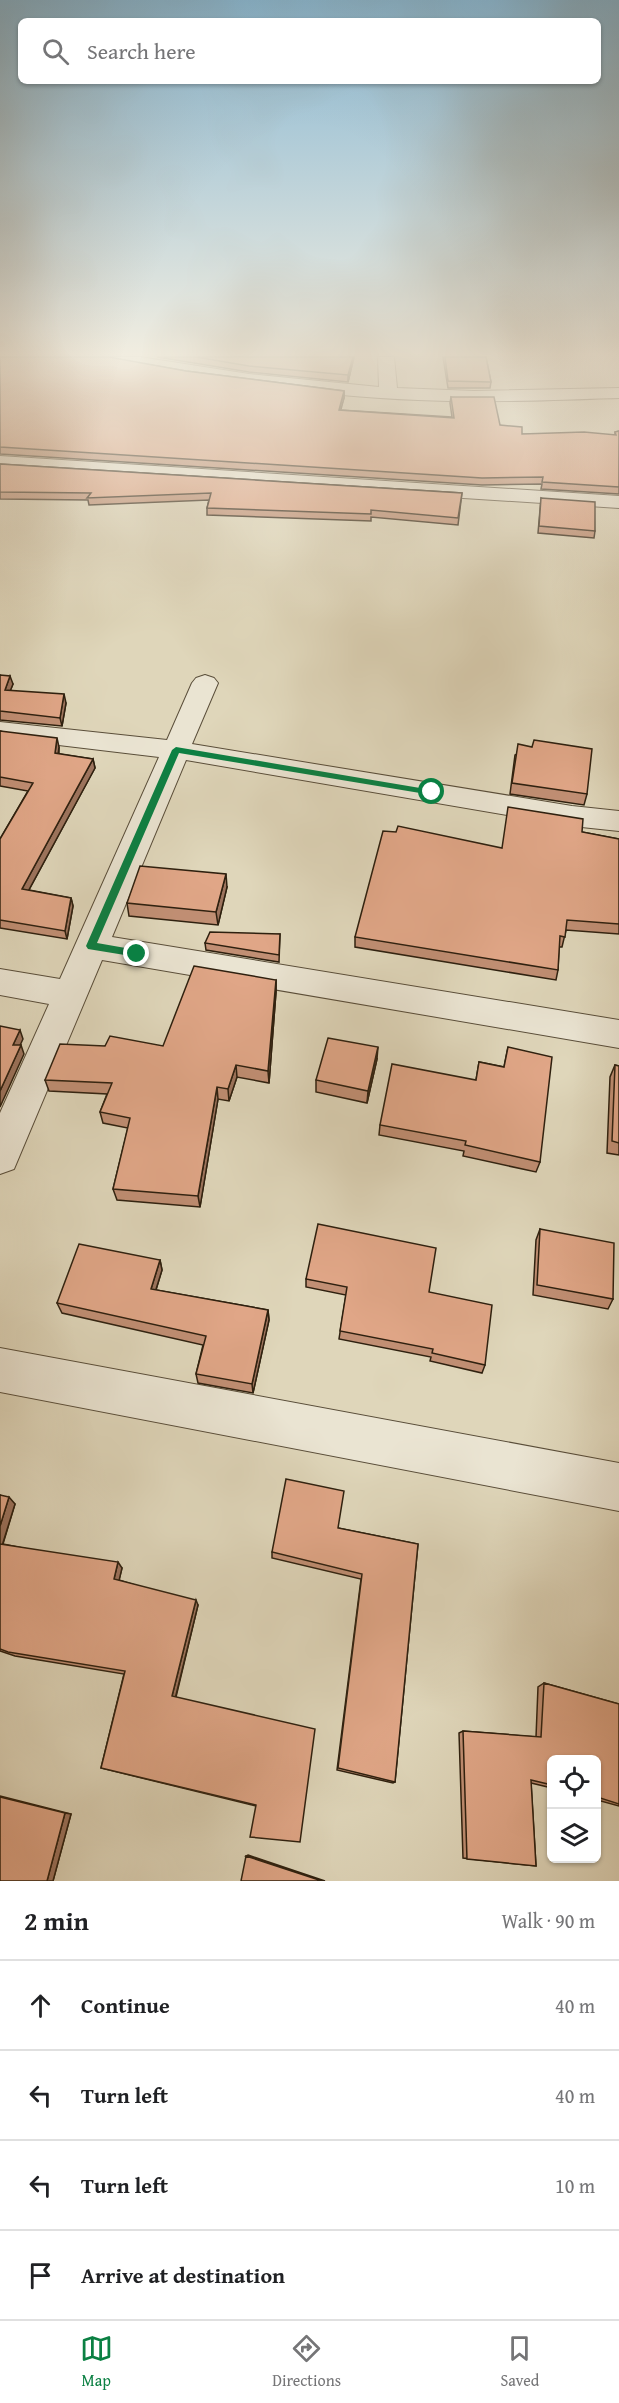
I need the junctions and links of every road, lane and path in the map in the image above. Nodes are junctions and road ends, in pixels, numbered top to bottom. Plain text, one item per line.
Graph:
1 (0, 462) edge
2 (619, 502) edge
3 (204, 683) dead end
4 (0, 730) edge
5 (176, 750) junction
6 (619, 821) edge
7 (91, 946) junction
8 (0, 982) edge
9 (70, 994) junction
10 (619, 1034) edge
11 (0, 1157) edge
12 (0, 1370) edge
13 (619, 1487) edge

1 - 2 street
3 - 5 street
4 - 5 street
5 - 6 street
5 - 7 street
7 - 9 street
7 - 10 street
8 - 9 street
9 - 11 street
12 - 13 street

